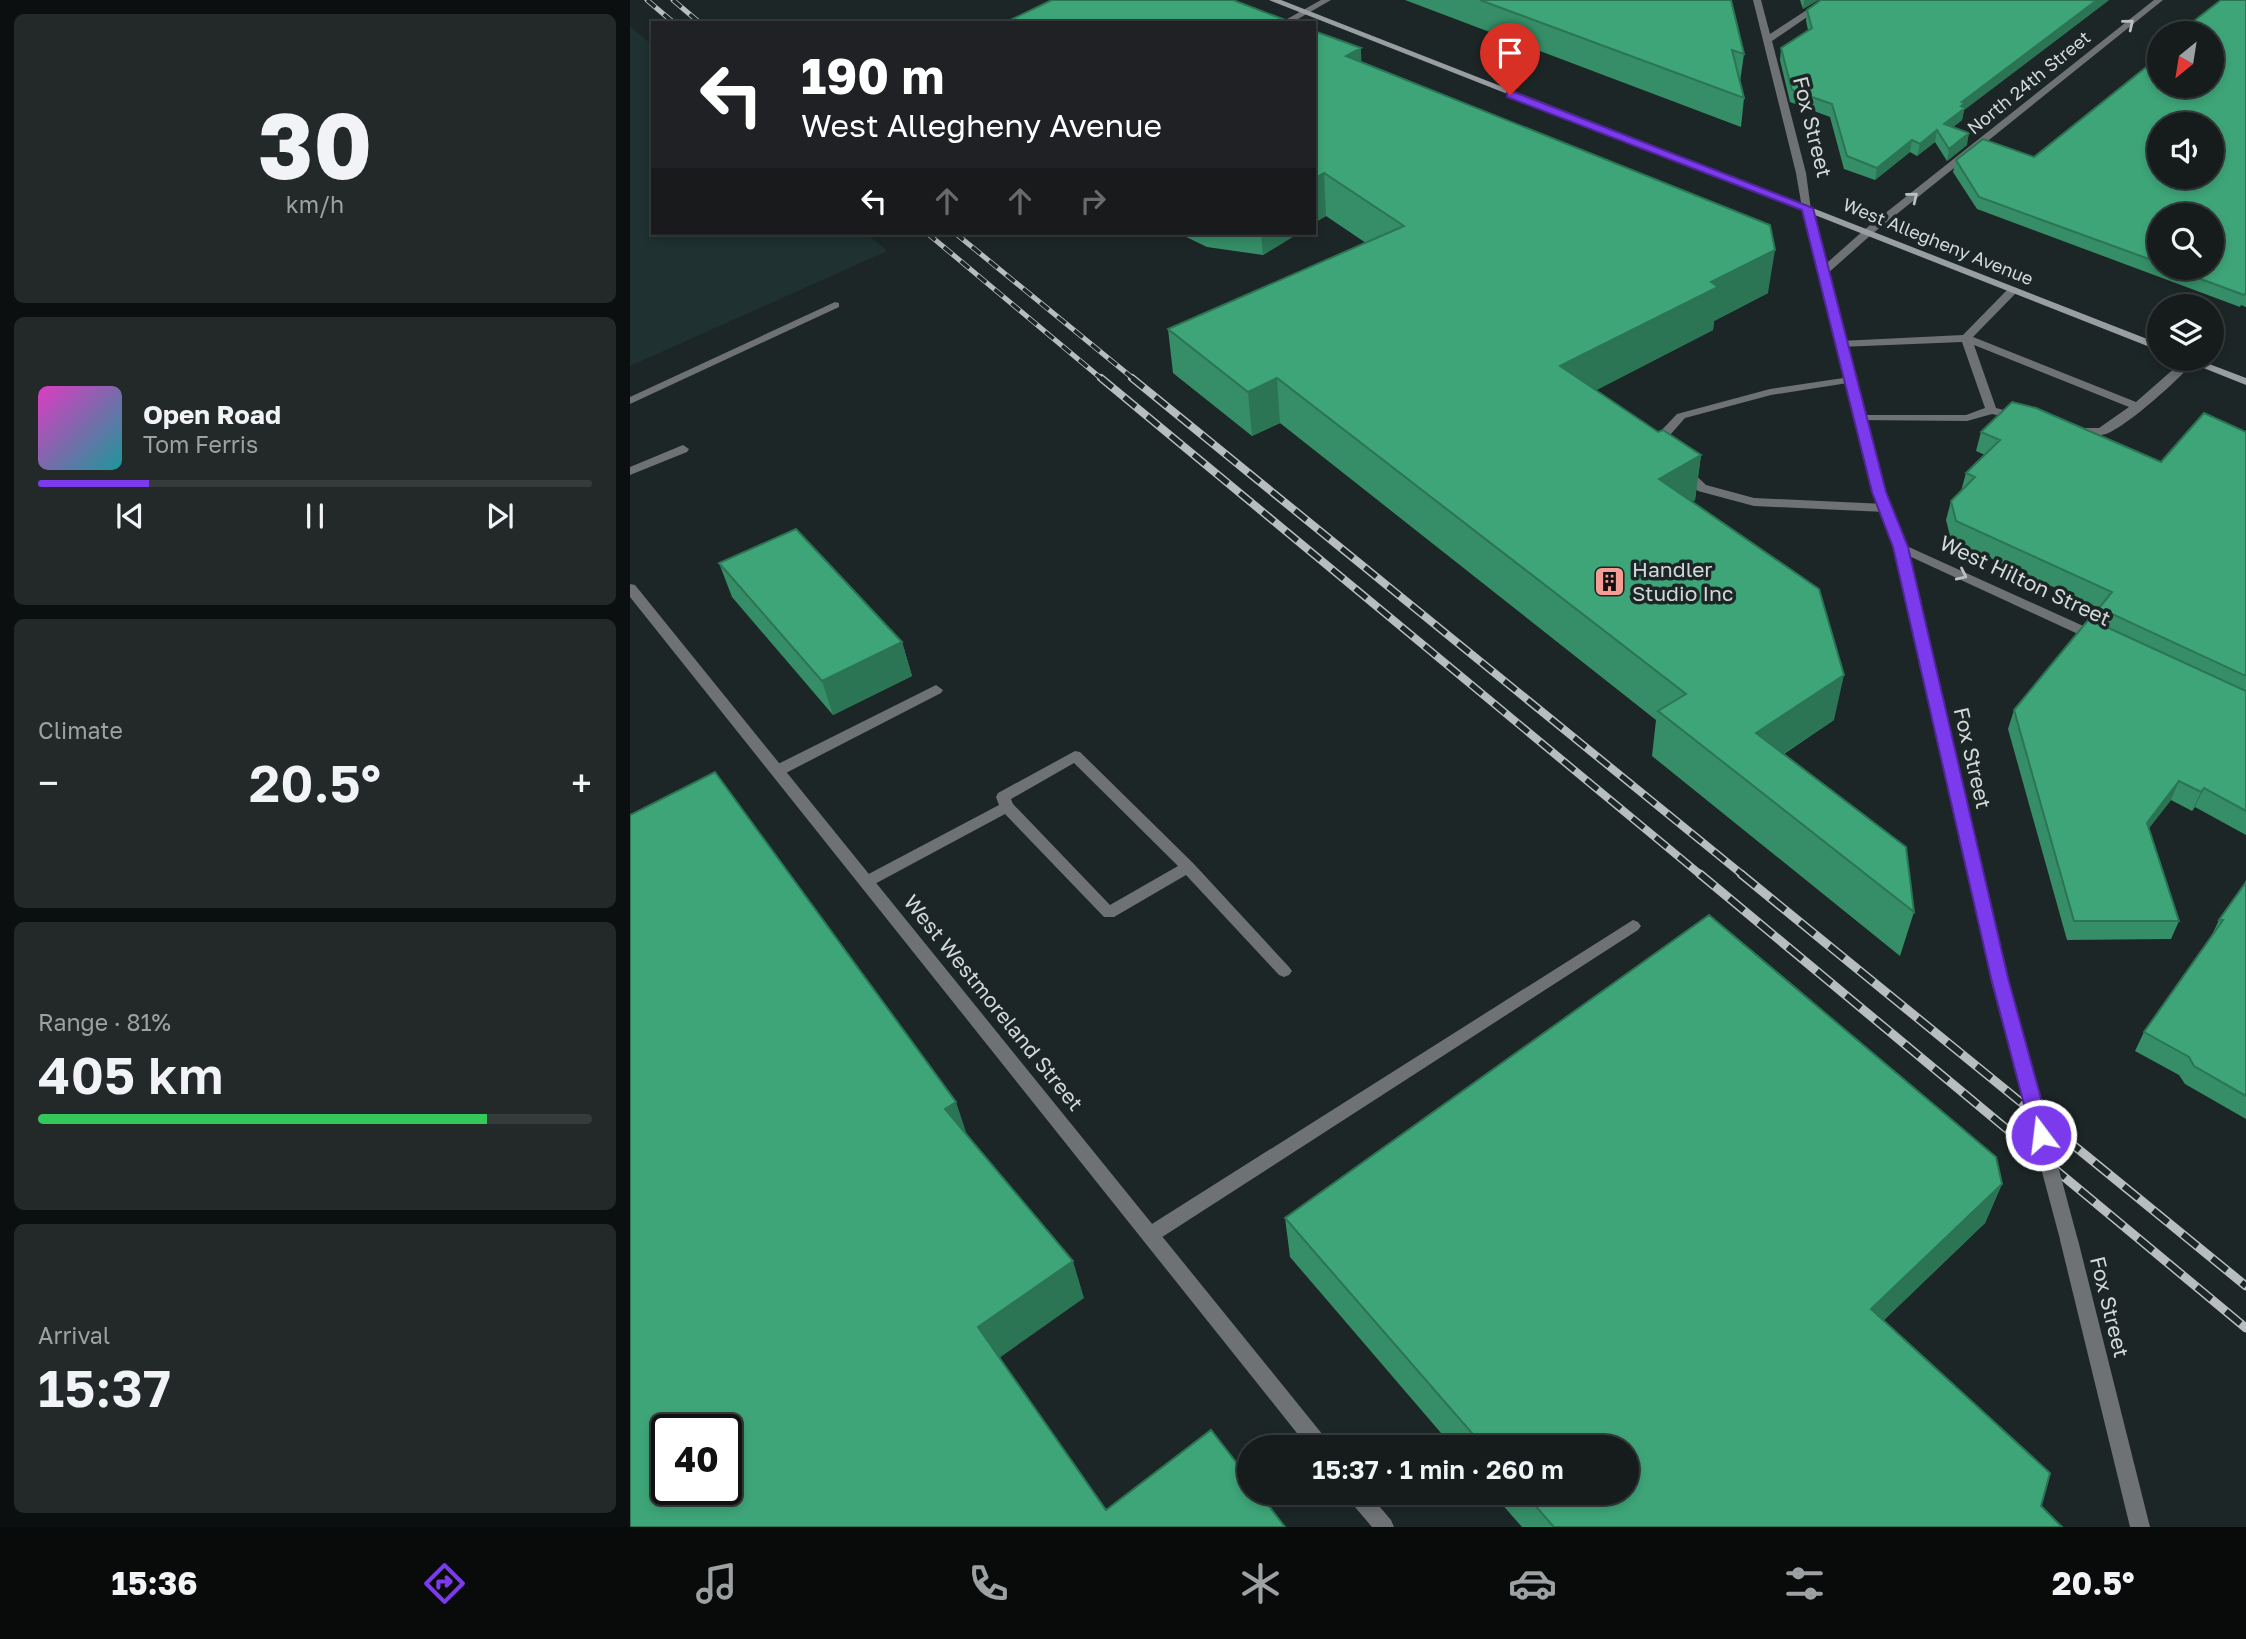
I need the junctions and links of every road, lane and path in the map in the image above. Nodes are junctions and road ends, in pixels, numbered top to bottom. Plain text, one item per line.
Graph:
1 (1273, 0) edge
2 (1327, 0) edge
3 (1757, 0) edge
4 (1828, 0) edge
5 (2159, 0) edge
6 (1304, 12) junction
7 (1288, 21) edge
8 (1767, 40) junction
9 (1807, 208) junction
10 (1868, 232) junction
11 (1823, 272) junction
12 (2012, 291) junction
13 (835, 305) dead end
14 (1966, 338) junction
15 (2147, 343) edge
16 (1840, 344) junction
17 (2175, 371) edge
18 (2222, 371) edge
19 (2244, 379) edge
20 (1850, 380) junction
21 (630, 401) edge
22 (2136, 407) junction
23 (1991, 410) junction
24 (1860, 418) junction
25 (2027, 419) edge
26 (2064, 429) edge
27 (683, 449) dead end
28 (630, 471) edge
29 (1885, 508) junction
30 (1900, 547) junction
31 (630, 588) edge
32 (2110, 643) edge
33 (936, 690) dead end
34 (777, 771) junction
35 (1007, 807) junction
36 (1188, 867) junction
37 (866, 882) junction
38 (1633, 926) dead end
39 (1284, 971) dead end
40 (1150, 1235) junction
41 (1310, 1435) edge
42 (1366, 1505) edge
43 (1384, 1527) edge
44 (2140, 1527) edge

1 - 6 main road, West Allegheny Avenue
2 - 6 street
3 - 8 street, Fox Street
4 - 8 street
10 -> 5 street, North 24th Street
6 - 7 street
6 - 9 main road, West Allegheny Avenue
8 - 9 street, Fox Street
9 - 10 main road, West Allegheny Avenue
9 - 11 street, Fox Street
10 - 11 street, North 24th Street
10 - 12 main road, West Allegheny Avenue
11 - 16 street, Fox Street
12 - 14 street
12 - 15 main road, West Allegheny Avenue
13 - 21 street
14 - 16 street
14 - 22 street
14 - 23 street
16 - 20 street, Fox Street
17 - 22 street
18 - 19 main road
20 - 24 street, Fox Street
20 - 29 street
22 - 26 street
23 - 24 street
23 - 25 street
24 - 29 street, Fox Street
27 - 28 street
29 - 30 street, Fox Street
30 -> 32 street, West Hilton Street
30 - 44 street, Fox Street, bridge
31 - 34 street, West Westmoreland Street
33 - 34 street
34 - 37 street, West Westmoreland Street
35 - 36 street
35 - 36 street
35 - 37 street
36 - 39 street
37 - 40 street, West Westmoreland Street
38 - 40 street
40 - 41 street, West Westmoreland Street
42 - 43 street

